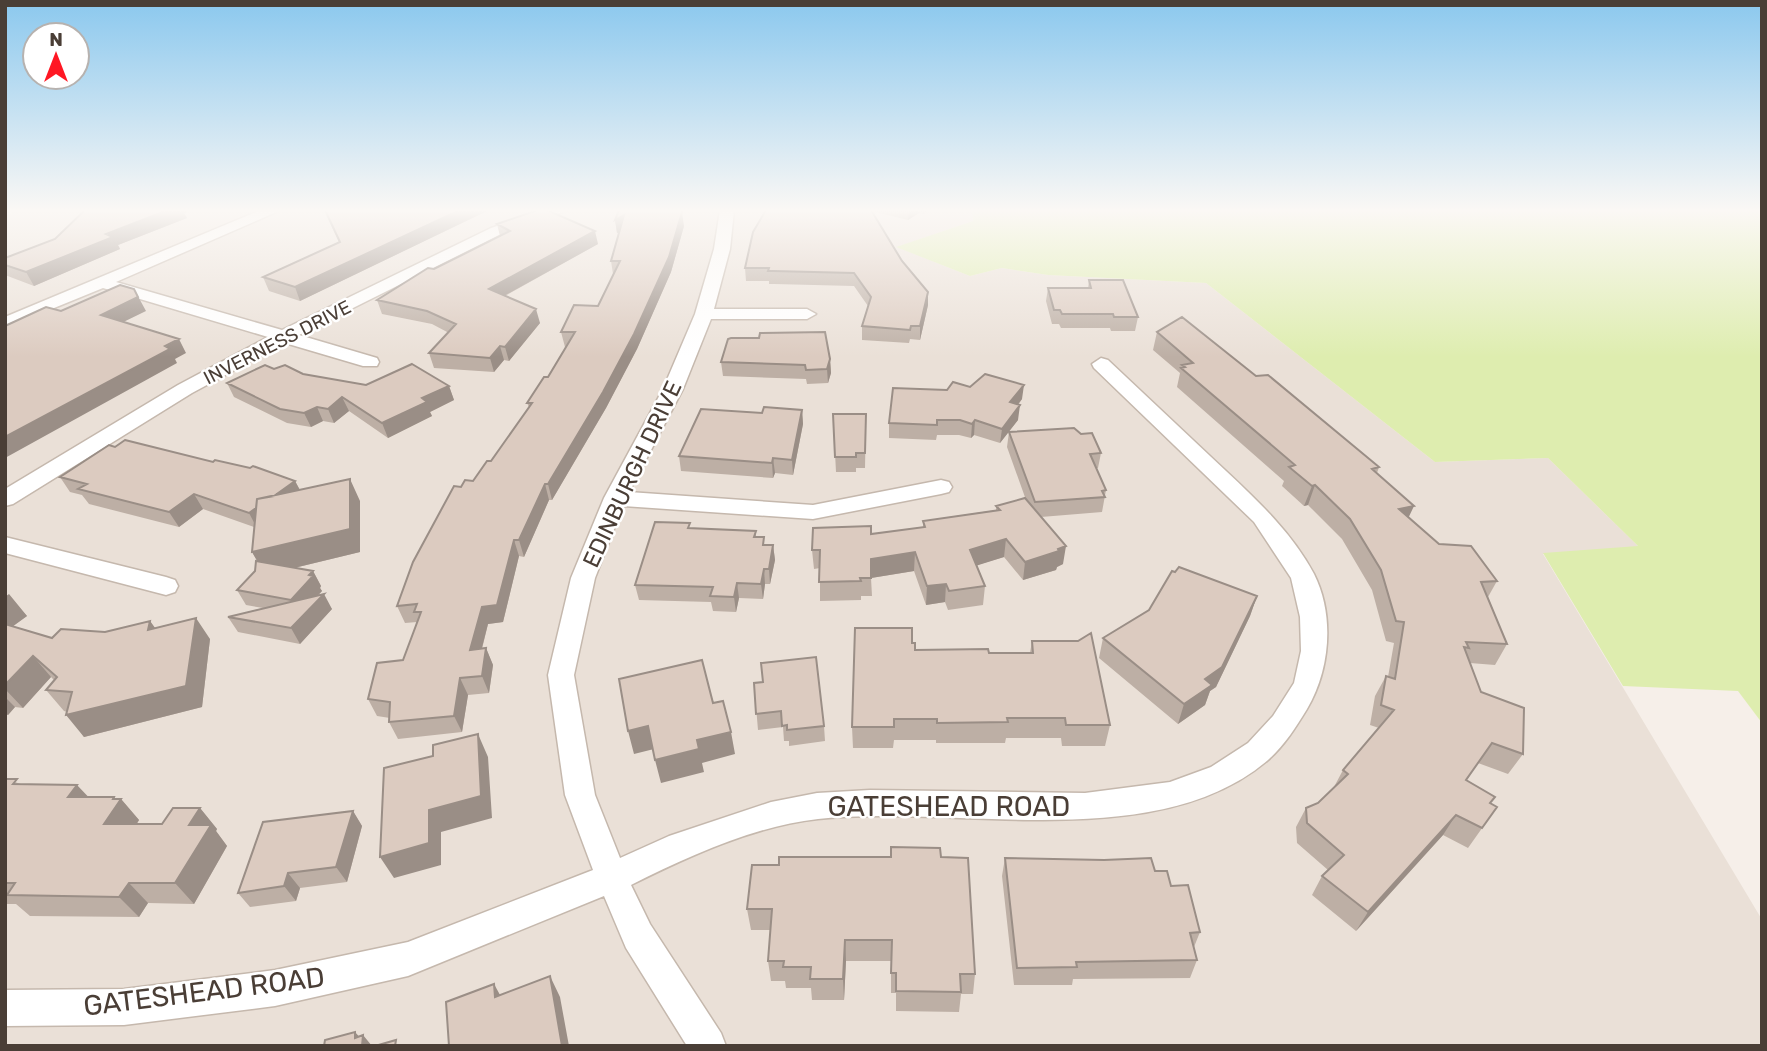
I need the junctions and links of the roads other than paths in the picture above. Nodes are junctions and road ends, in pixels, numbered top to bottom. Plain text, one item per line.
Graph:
1 (155, 259) edge
2 (439, 259) edge
3 (719, 259) edge
4 (99, 282) junction
5 (704, 314) junction
6 (807, 314) dead end
7 (5, 323) edge
8 (284, 336) junction
9 (370, 362) dead end
10 (1101, 364) dead end
11 (941, 487) dead end
12 (615, 498) junction
13 (5, 499) edge
14 (5, 545) edge
15 (166, 586) dead end
16 (612, 878) junction
17 (5, 1008) edge
18 (708, 1046) edge

1 - 4 street
2 - 8 street, INVERNESS DRIVE
3 - 5 street, EDINBURGH DRIVE
4 - 7 street
4 - 8 street
5 - 6 street
5 - 12 street, EDINBURGH DRIVE
8 - 9 street
8 - 13 street, INVERNESS DRIVE
10 - 16 street, GATESHEAD ROAD
11 - 12 street
12 - 16 street, EDINBURGH DRIVE
14 - 15 street
16 - 17 street, GATESHEAD ROAD
16 - 18 street, EDINBURGH DRIVE

